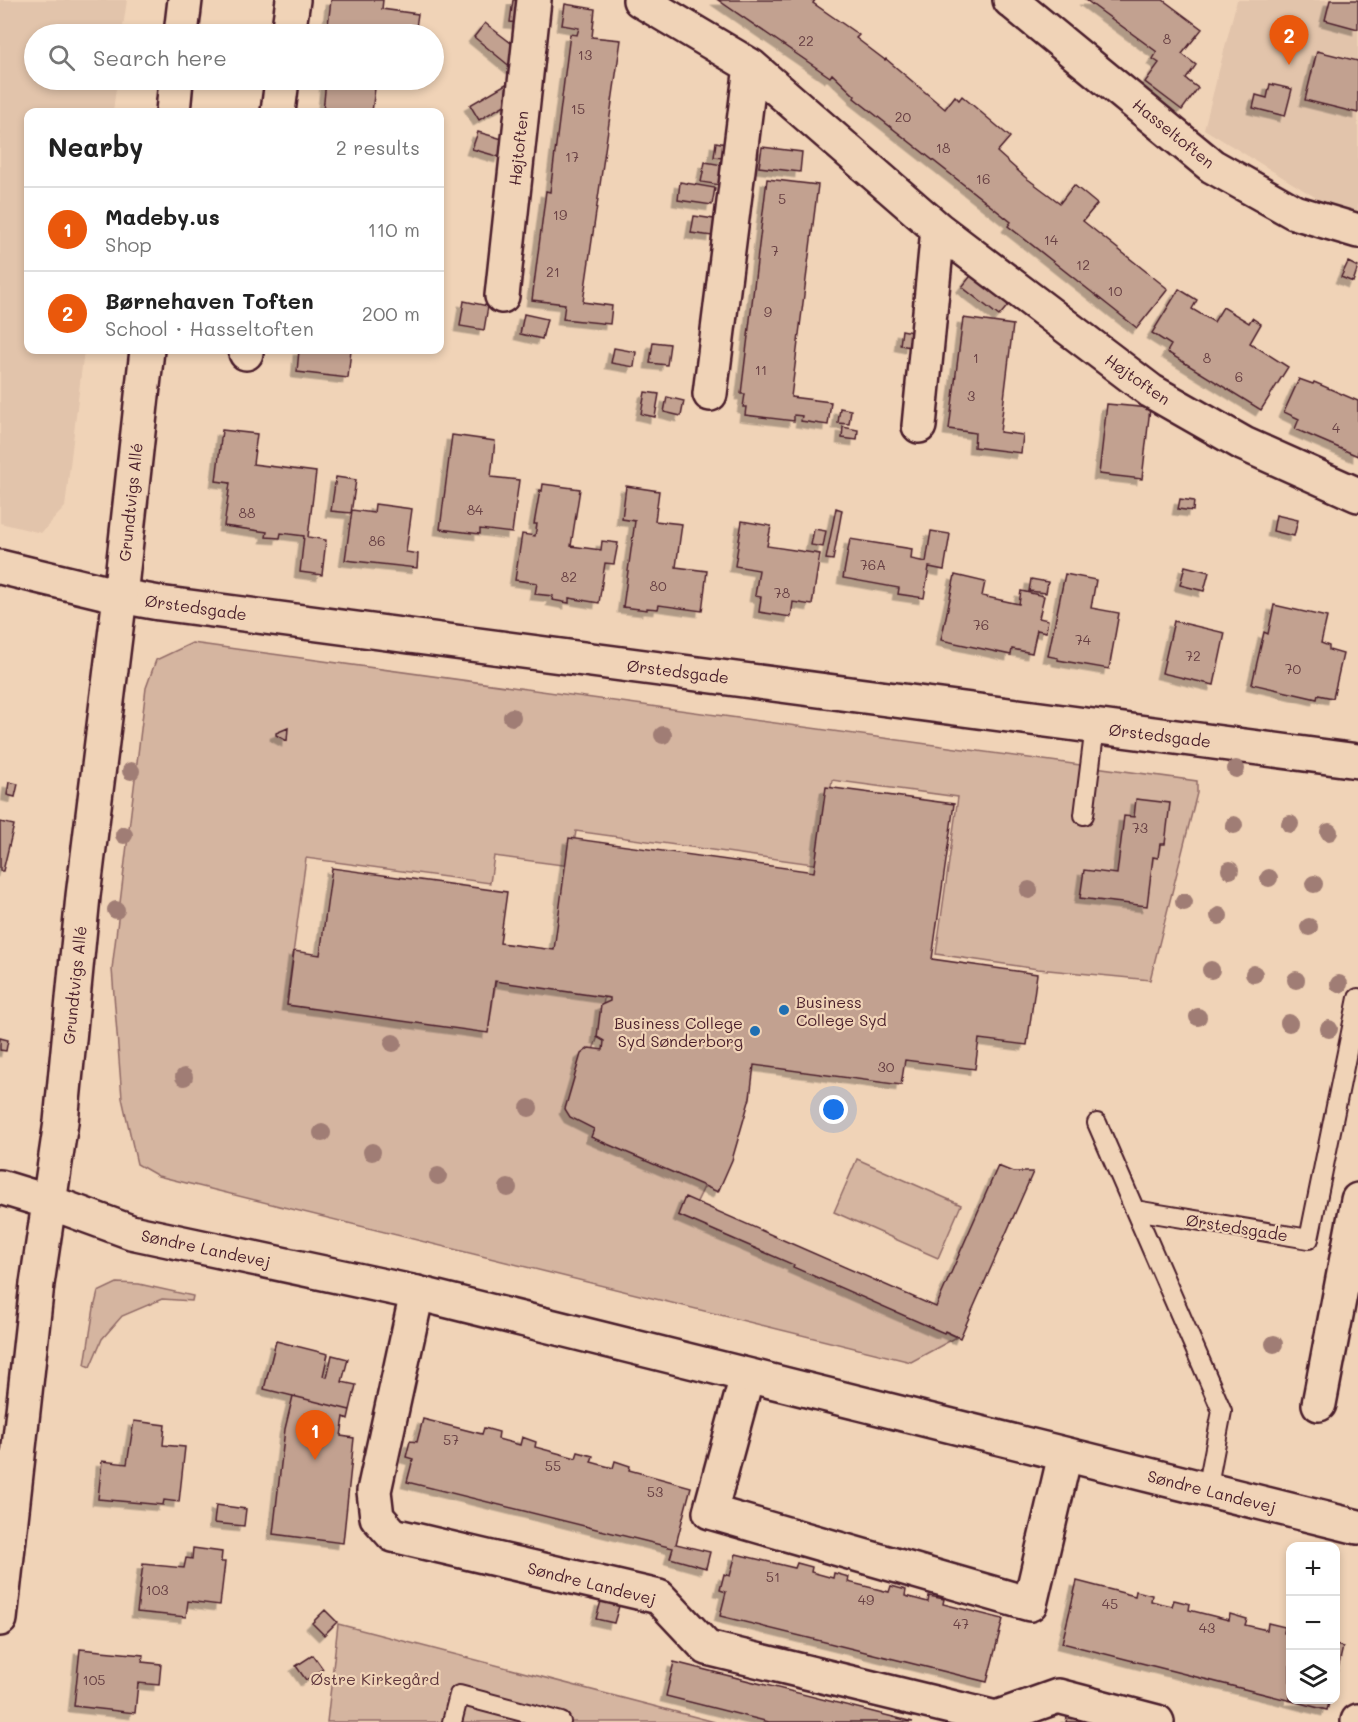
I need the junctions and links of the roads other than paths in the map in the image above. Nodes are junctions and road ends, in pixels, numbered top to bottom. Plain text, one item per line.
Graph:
1 (185, 0) edge
2 (293, 0) edge
3 (534, 0) edge
4 (640, 0) edge
5 (1010, 0) edge
6 (182, 24) edge
7 (289, 24) edge
8 (751, 66) junction
9 (175, 90) edge
10 (281, 90) edge
11 (173, 108) edge
12 (278, 108) edge
13 (938, 229) junction
14 (1358, 231) edge
15 (502, 296) dead end
16 (147, 354) edge
17 (710, 394) dead end
18 (919, 426) dead end
19 (1358, 495) edge
20 (0, 567) edge
21 (120, 596) junction
22 (1095, 726) junction
23 (1358, 761) edge
24 (1084, 815) dead end
25 (1358, 998) edge
26 (1097, 1123) dead end
27 (0, 1187) edge
28 (1358, 1200) edge
29 (49, 1202) junction
30 (1135, 1210) junction
31 (417, 1293) junction
32 (747, 1376) junction
33 (1319, 1404) dead end
34 (1065, 1455) junction
35 (1207, 1490) junction
36 (1358, 1527) edge
37 (0, 1619) edge
38 (452, 1722) edge
39 (561, 1722) edge
40 (1157, 1722) edge

1 - 6 street
2 - 7 street
3 - 15 street, Højtoften
4 - 8 street, Højtoften
5 - 14 street, Hasseltoften
8 - 13 street, Højtoften
8 - 17 street
9 - 11 street
10 - 12 street
13 - 18 street
13 - 19 street, Højtoften
16 - 21 street, Grundtvigs Allé
20 - 21 street, Ørstedsgade
21 - 22 street, Ørstedsgade
21 - 29 street, Grundtvigs Allé
22 - 23 street, Ørstedsgade
22 - 24 lane
25 - 30 lane, Ørstedsgade
26 - 30 lane
27 - 29 street, Søndre Landevej
28 - 33 street
29 - 31 street, Søndre Landevej
29 - 37 street, Grundtvigs Allé
30 - 35 lane
31 - 32 street, Søndre Landevej
31 - 40 street, Søndre Landevej
32 - 34 street, Søndre Landevej
32 - 34 street
34 - 35 street, Søndre Landevej
35 - 36 street, Søndre Landevej
38 - 39 lane

